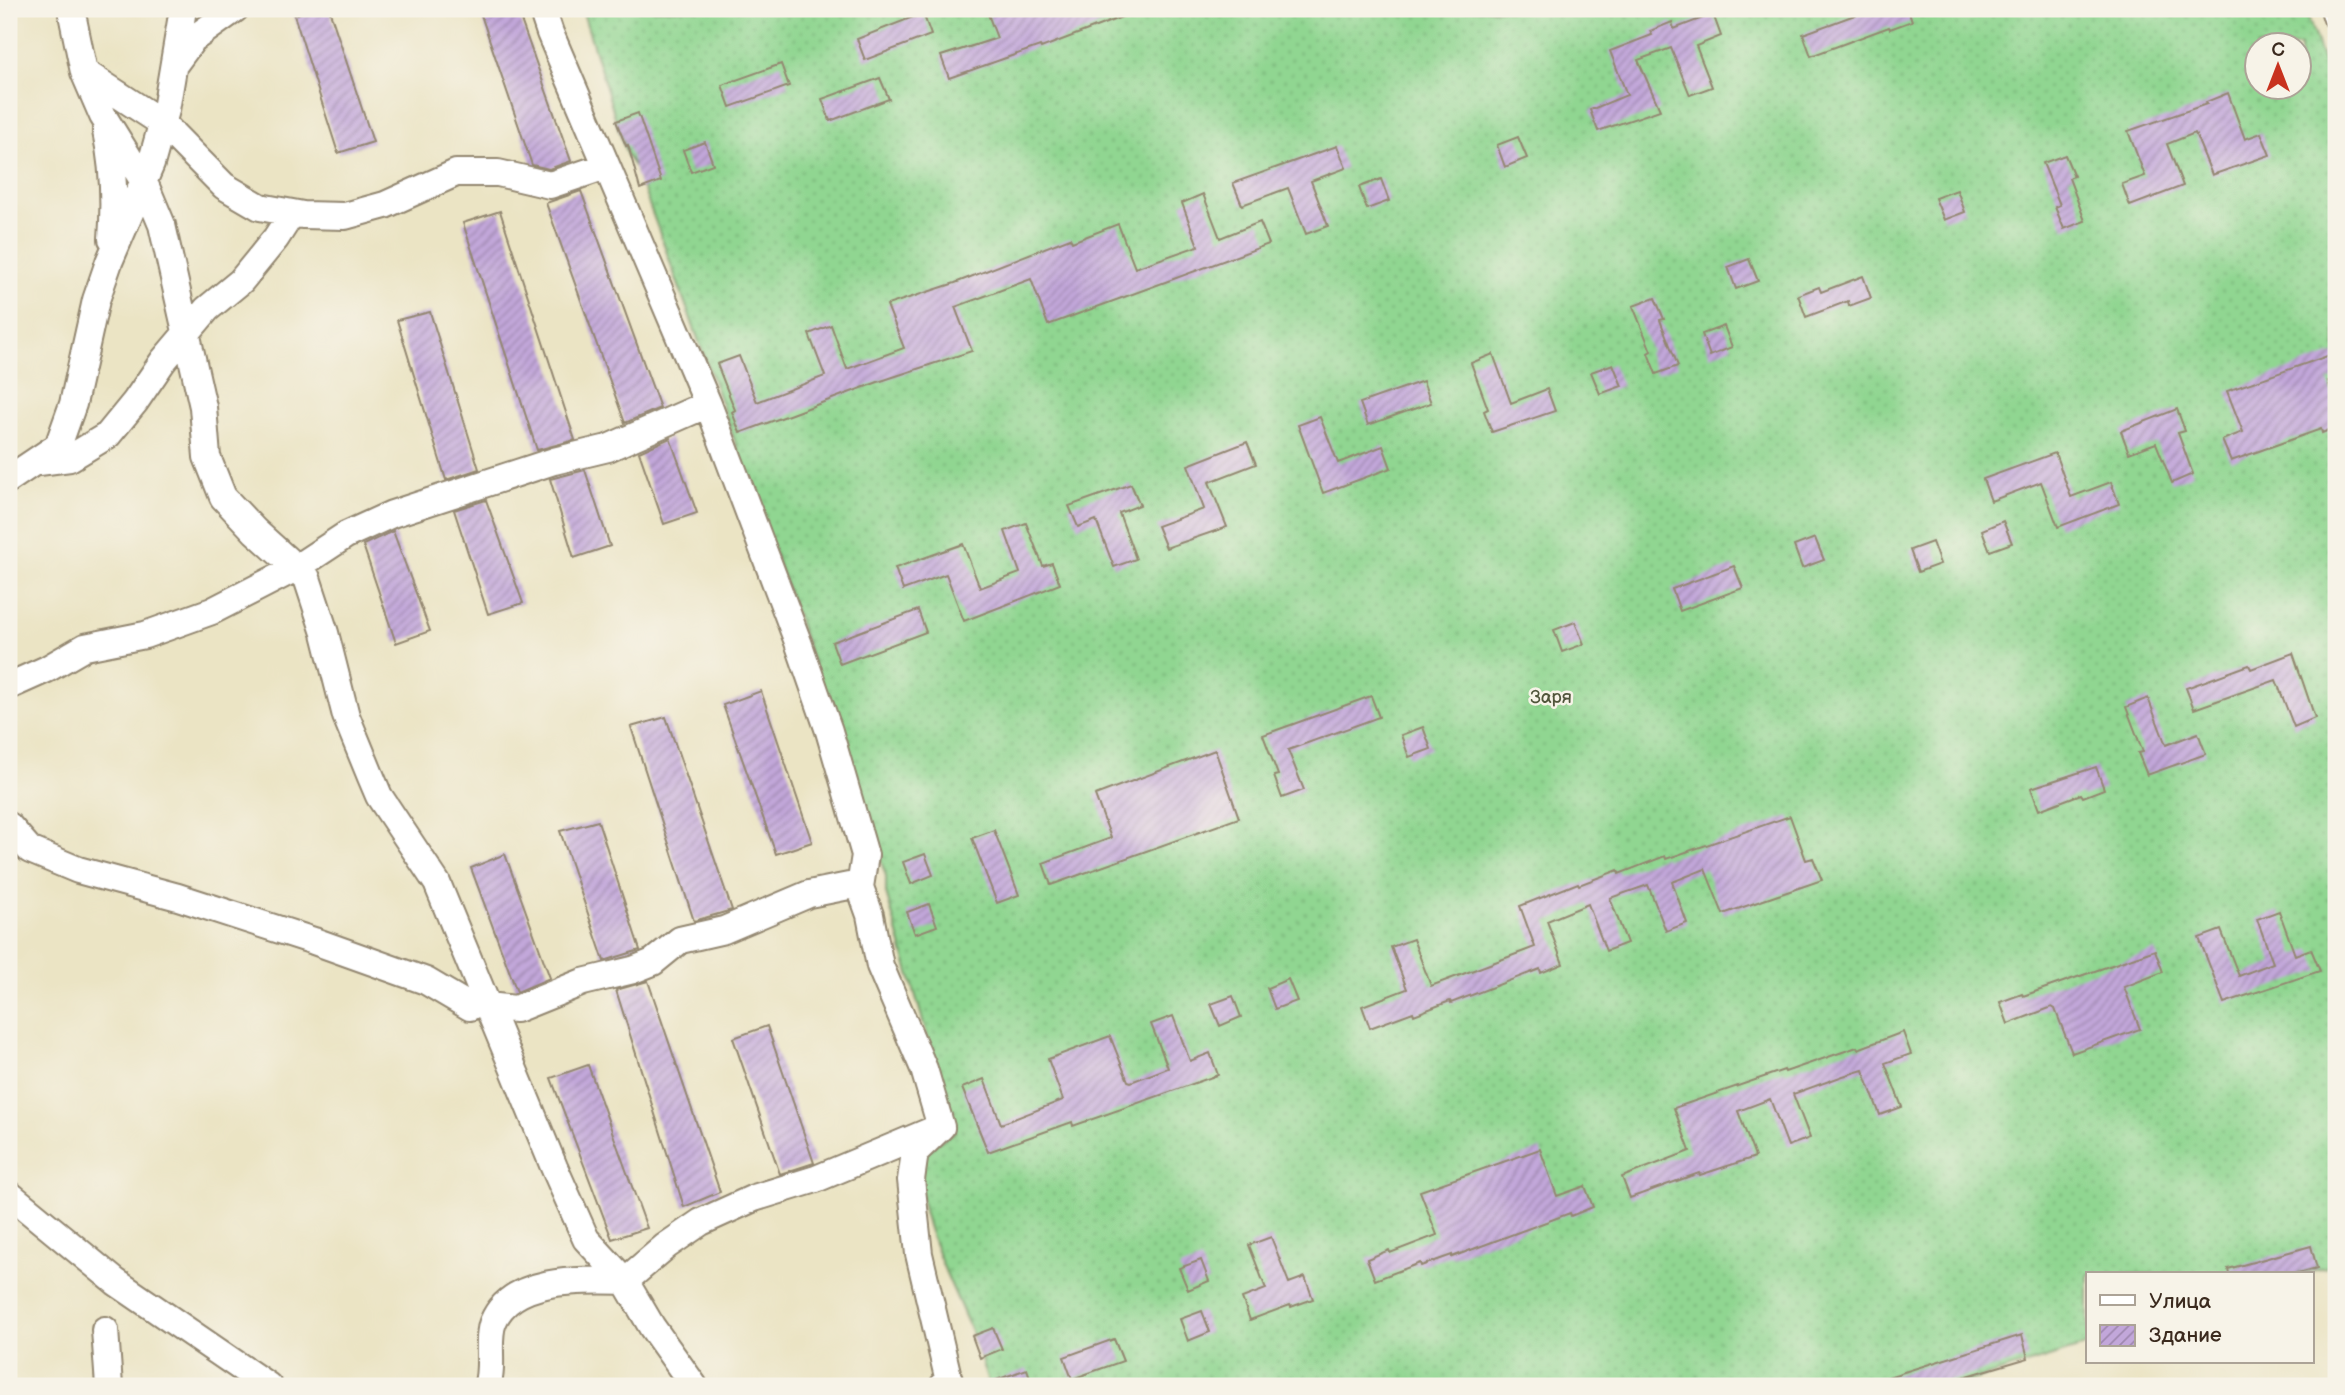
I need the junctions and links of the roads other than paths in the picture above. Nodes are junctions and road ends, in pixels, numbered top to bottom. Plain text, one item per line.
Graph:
1 (71, 9) edge
2 (183, 9) edge
3 (542, 9) edge
4 (2334, 9) edge
5 (228, 10) edge
6 (2336, 16) edge
7 (173, 66) junction
8 (83, 72) junction
9 (103, 116) junction
10 (162, 123) junction
11 (606, 166) junction
12 (144, 182) junction
13 (292, 213) junction
14 (109, 262) junction
15 (186, 336) junction
16 (708, 404) junction
17 (34, 463) junction
18 (9, 479) edge
19 (296, 568) junction
20 (9, 686) edge
21 (9, 826) edge
22 (860, 887) junction
23 (479, 1007) junction
24 (941, 1127) junction
25 (9, 1195) edge
26 (625, 1281) junction
27 (105, 1330) dead end
28 (109, 1386) edge
29 (268, 1386) edge
30 (487, 1386) edge
31 (694, 1386) edge
32 (943, 1386) edge

1 - 8 street
2 - 7 street
3 - 11 street
4 - 6 street
5 - 7 street
7 - 10 street
8 - 9 street
8 - 10 street
9 - 12 street
9 - 14 street
10 - 12 street
10 - 13 street
11 - 13 street
11 - 16 street
12 - 14 street
12 - 15 street
13 - 15 street
14 - 17 street
15 - 17 street
15 - 19 street
16 - 19 street
16 - 22 street
17 - 18 street
19 - 20 street
19 - 23 street
21 - 23 street
22 - 23 street
22 - 24 street
23 - 26 street
24 - 26 street
24 - 32 street
25 - 29 street
26 - 30 street
26 - 31 street
27 - 28 street

